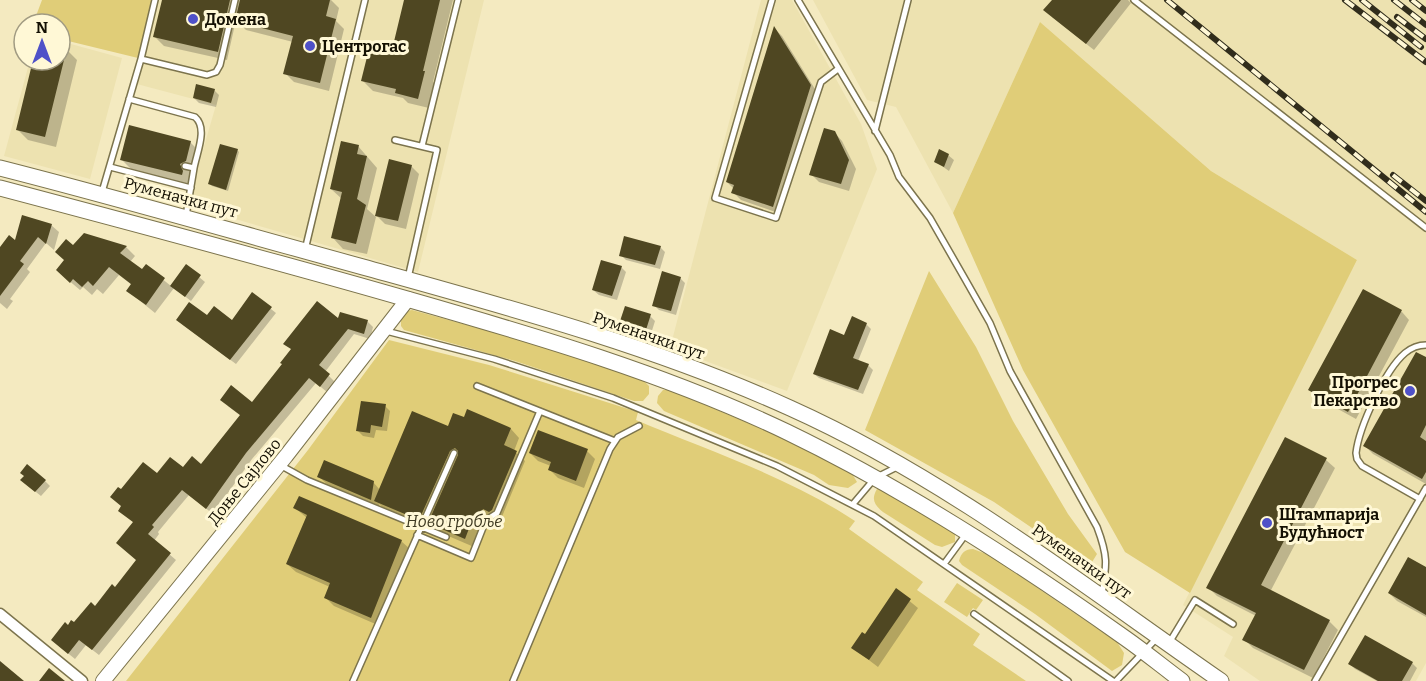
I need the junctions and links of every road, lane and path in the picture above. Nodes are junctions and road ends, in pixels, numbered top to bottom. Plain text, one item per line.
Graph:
1 (155, 0) edge
2 (235, 0) edge
3 (364, 0) edge
4 (458, 0) edge
5 (772, 0) edge
6 (798, 0) edge
7 (908, 0) edge
8 (1134, 0) edge
9 (141, 59) junction
10 (838, 69) junction
11 (129, 99) junction
12 (875, 131) junction
13 (395, 140) dead end
14 (422, 146) junction
15 (115, 149) junction
16 (123, 151) dead end
17 (185, 166) dead end
18 (110, 167) junction
19 (0, 168) edge
20 (194, 168) junction
21 (0, 188) edge
22 (190, 188) junction
23 (102, 194) junction
24 (185, 217) junction
25 (1426, 228) edge
26 (305, 251) junction
27 (407, 279) junction
28 (408, 299) junction
29 (385, 330) junction
30 (1426, 345) edge
31 (477, 386) dead end
32 (540, 411) junction
33 (639, 426) dead end
34 (615, 441) junction
35 (454, 453) dead end
36 (279, 464) junction
37 (901, 465) junction
38 (875, 478) junction
39 (1426, 488) edge
40 (1420, 499) junction
41 (853, 504) junction
42 (421, 527) junction
43 (967, 533) junction
44 (417, 536) junction
45 (446, 537) dead end
46 (944, 564) junction
47 (1101, 597) junction
48 (0, 614) edge
49 (974, 614) dead end
50 (1233, 624) dead end
51 (1163, 641) junction
52 (1144, 653) junction
53 (1317, 680) edge
54 (82, 681) edge
55 (103, 681) edge
56 (353, 681) edge
57 (513, 681) edge
58 (1068, 681) edge
59 (1115, 681) edge
60 (1182, 681) edge
61 (1221, 681) edge

1 - 9 lane
2 - 9 lane
3 - 26 lane
4 - 14 lane
5 - 10 lane
6 - 10 lane
7 - 12 lane
8 - 25 lane
9 - 11 lane
10 - 12 lane
11 - 15 lane
11 - 20 lane
12 - 47 lane
13 - 14 lane
14 - 27 lane
15 - 16 lane
15 - 18 lane
17 - 20 lane
18 - 22 lane
18 - 23 lane
19 - 23 main road, Руменачки пут
20 - 22 lane
21 - 28 main road
22 - 24 lane
23 - 24 main road, Руменачки пут
24 - 26 main road, Руменачки пут
26 - 27 main road, Руменачки пут
27 - 37 main road, Руменачки пут
28 - 29 street, Доње Сајлово
28 - 38 main road
29 - 36 street, Доње Сајлово
29 - 41 lane
30 - 40 lane
31 - 32 lane
32 - 34 lane
32 - 44 lane
33 - 34 lane
34 - 57 lane
35 - 42 lane
36 - 42 lane
36 - 55 street, Доње Сајлово
37 - 38 lane
37 - 47 main road, Руменачки пут
38 - 41 lane
38 - 43 main road
39 - 40 lane
40 - 53 lane
41 - 46 lane
42 - 44 lane
42 - 45 lane
43 - 46 lane
43 - 52 main road
44 - 56 lane
46 - 59 lane
47 - 51 main road, Руменачки пут
48 - 54 street
49 - 58 lane
50 - 51 lane
51 - 52 lane
51 - 61 main road, Руменачки пут
52 - 59 lane
52 - 60 main road

